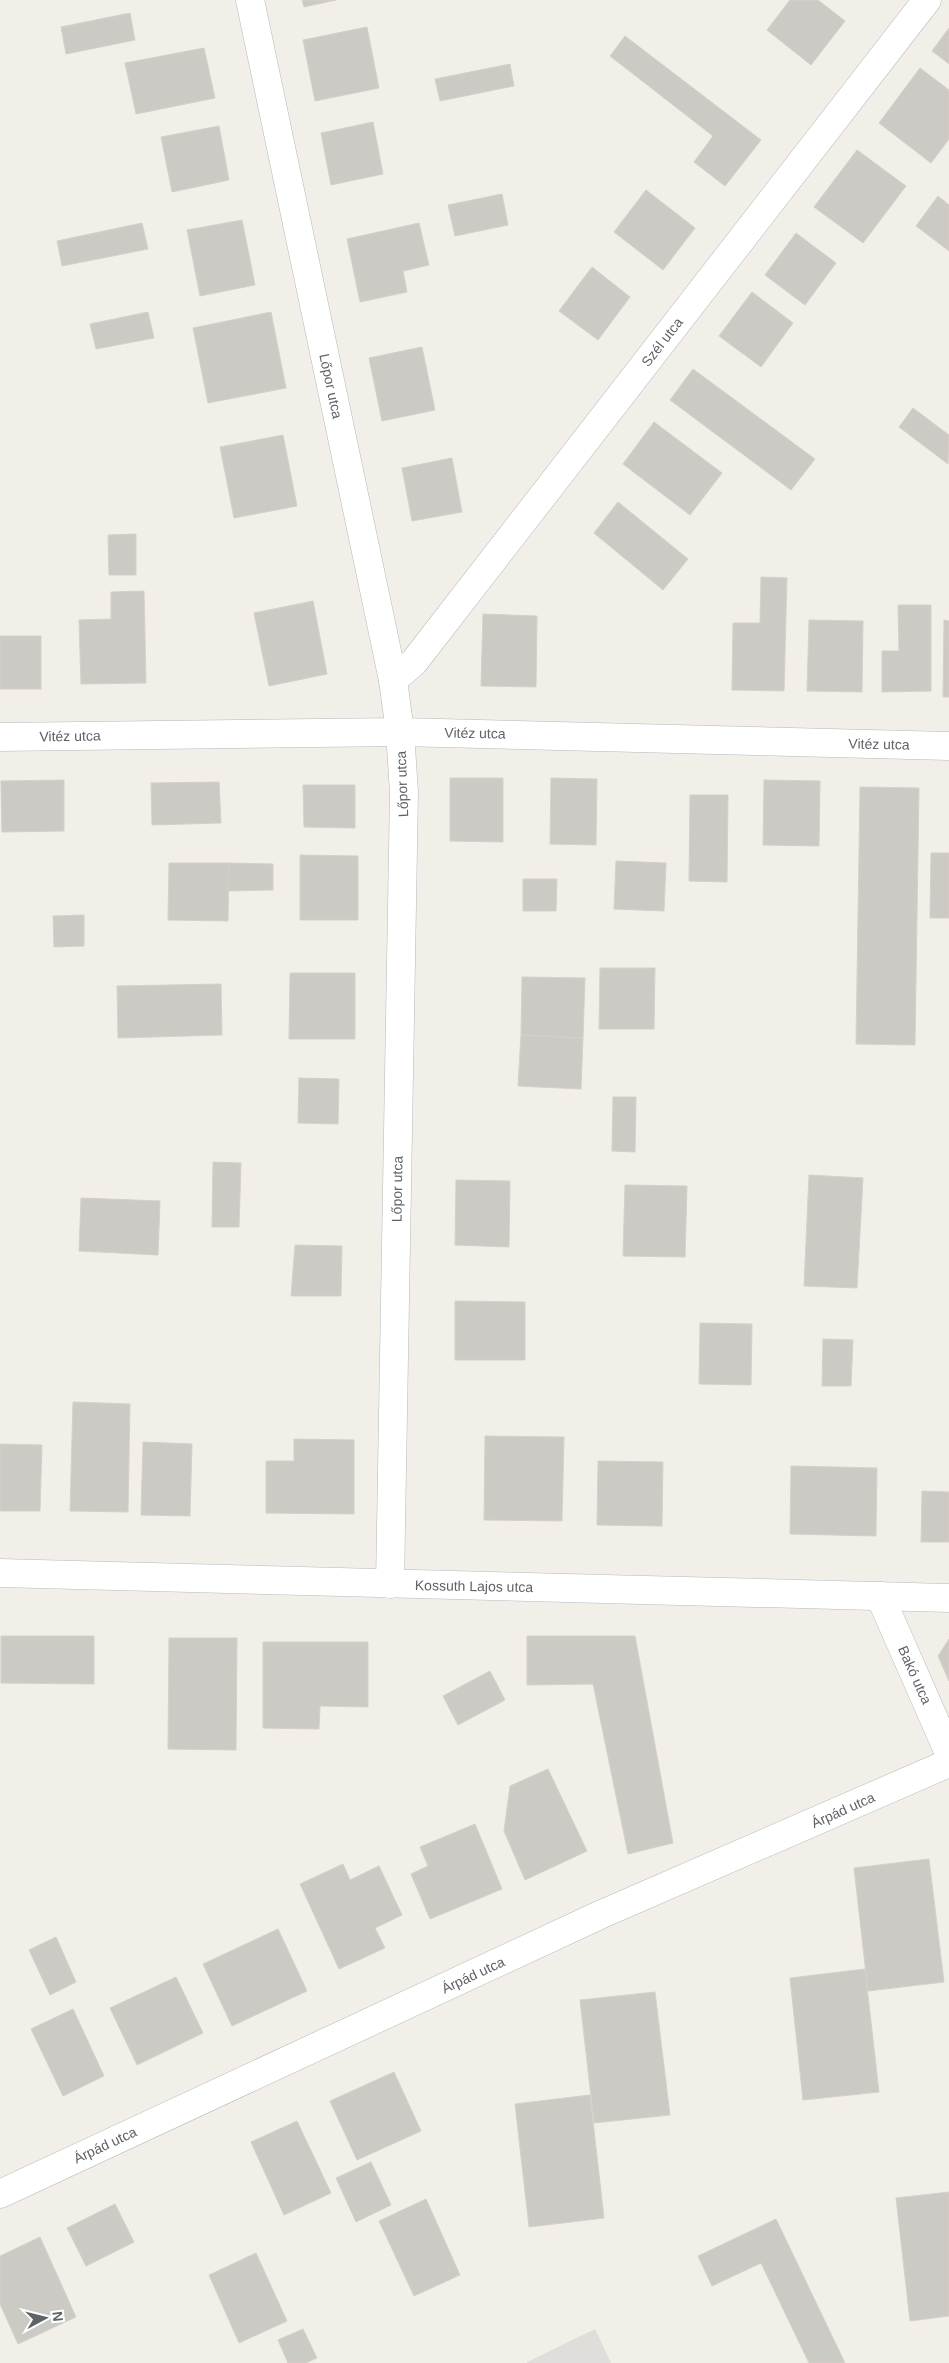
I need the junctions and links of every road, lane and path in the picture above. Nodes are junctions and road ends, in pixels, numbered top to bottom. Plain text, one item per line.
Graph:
1 (250, 0) edge
2 (927, 0) edge
3 (393, 680) junction
4 (400, 732) junction
5 (0, 737) edge
6 (949, 746) edge
7 (0, 1573) edge
8 (390, 1584) junction
9 (880, 1596) junction
10 (949, 1598) edge
11 (949, 1753) edge
12 (949, 1763) edge
13 (0, 2194) edge

1 - 3 street, Lőpor utca
2 - 3 street, Szél utca
3 - 4 street, Lőpor utca
4 - 5 street, Vitéz utca
4 - 6 street, Vitéz utca
4 - 8 street, Lőpor utca
7 - 8 street, Kossuth Lajos utca
8 - 9 street, Kossuth Lajos utca
9 - 10 street, Kossuth Lajos utca
9 - 11 street, Bakó utca
12 - 13 street, Árpád utca

